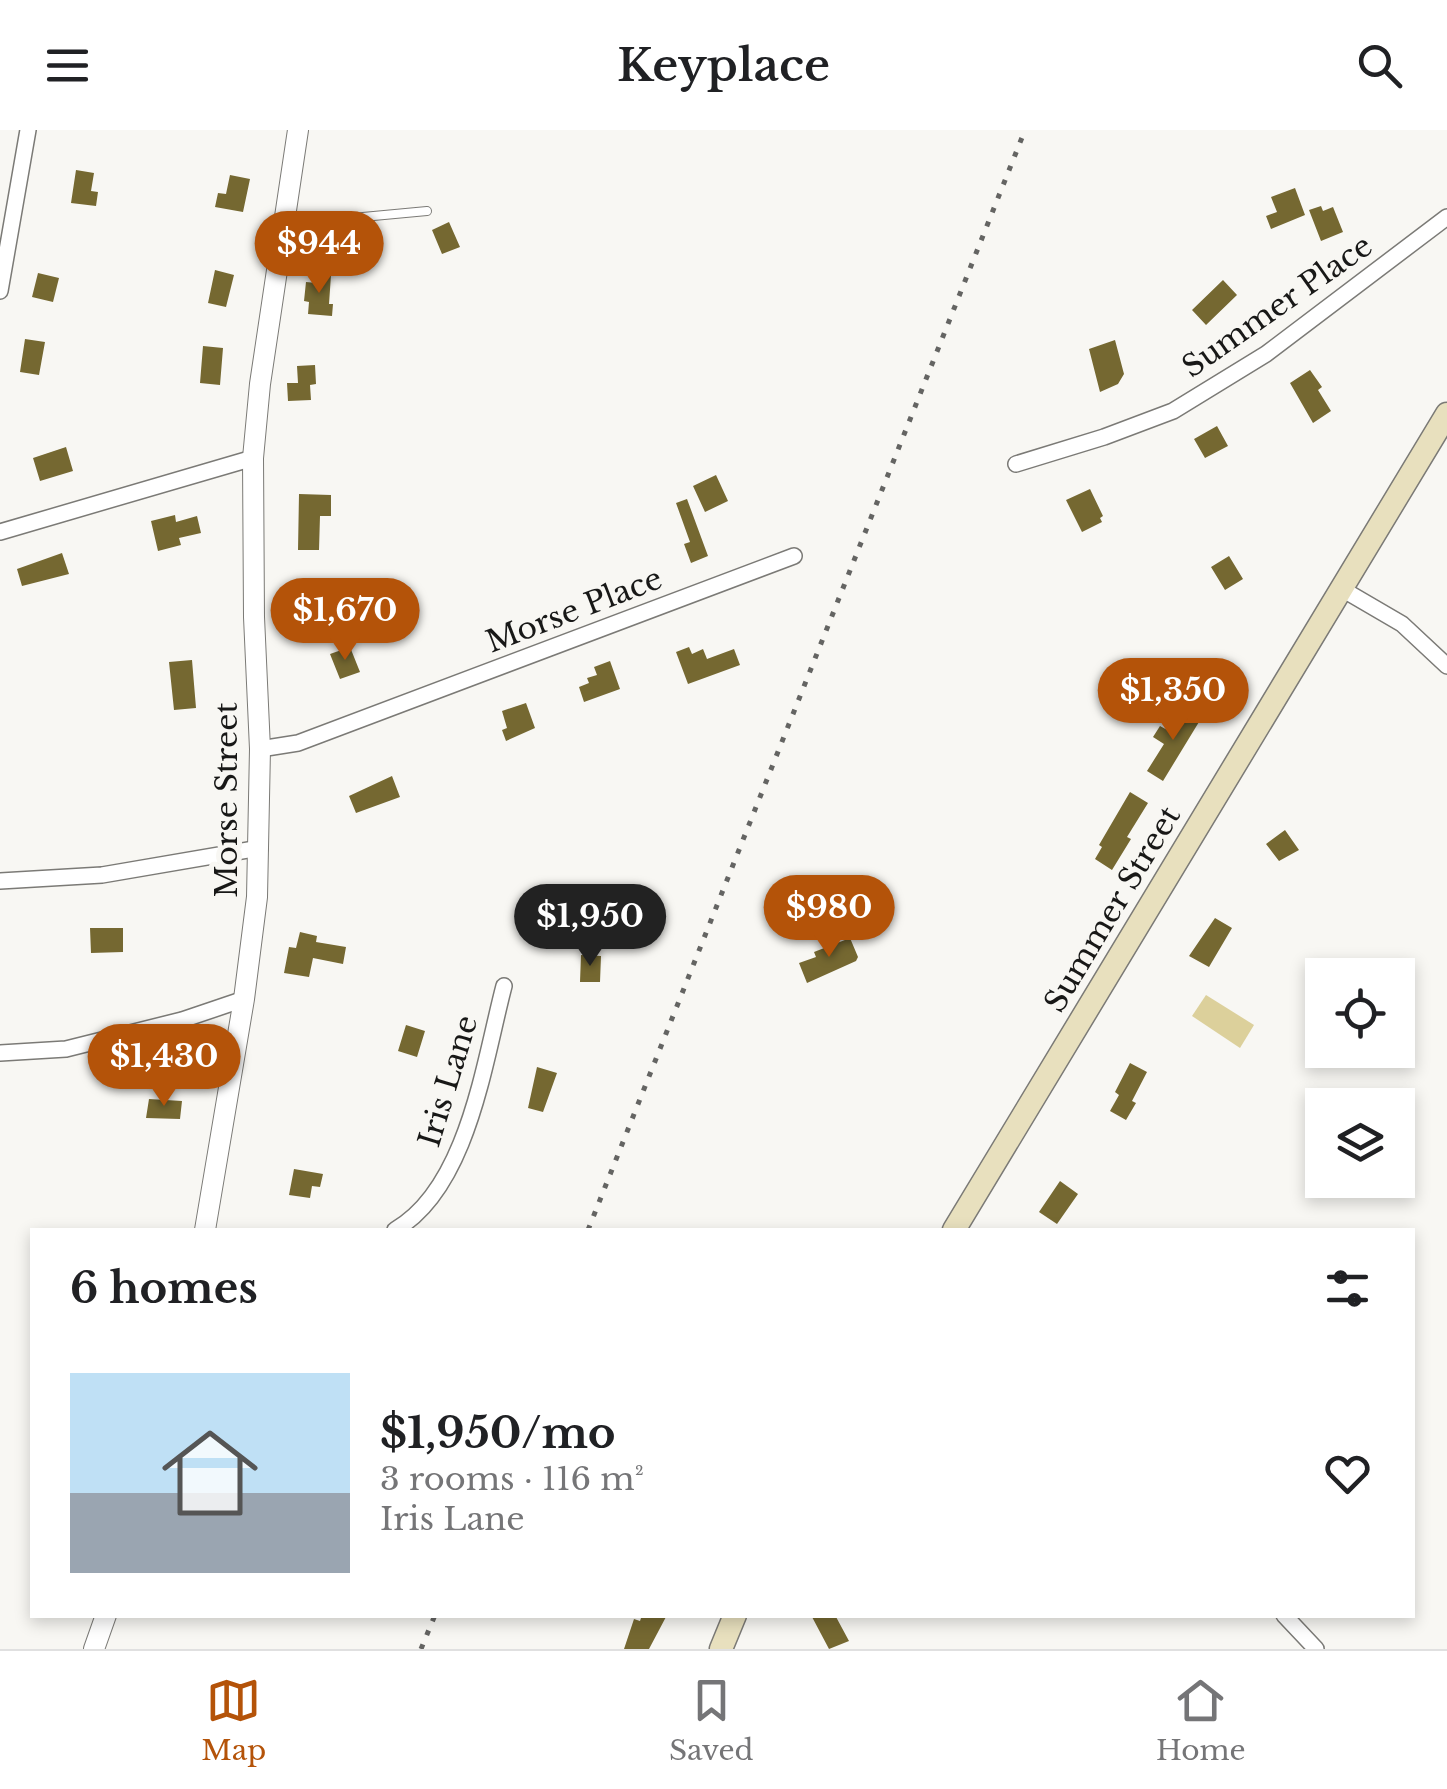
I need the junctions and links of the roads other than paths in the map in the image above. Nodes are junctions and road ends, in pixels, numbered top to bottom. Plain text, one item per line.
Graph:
1 (28, 130) edge
2 (298, 130) edge
3 (427, 212) dead end
4 (1447, 217) edge
5 (284, 224) junction
6 (0, 291) edge
7 (1447, 414) edge
8 (253, 458) junction
9 (1016, 464) dead end
10 (0, 532) edge
11 (794, 556) dead end
12 (1342, 589) junction
13 (1447, 666) edge
14 (260, 749) junction
15 (260, 848) junction
16 (0, 881) edge
17 (504, 986) dead end
18 (244, 999) junction
19 (0, 1053) edge
20 (205, 1228) edge
21 (397, 1228) edge
22 (955, 1228) edge
23 (105, 1618) edge
24 (734, 1618) edge
25 (1287, 1618) edge
26 (94, 1649) edge
27 (720, 1649) edge
28 (1316, 1649) edge

1 - 6 street
2 - 5 street, Morse Street
3 - 5 lane
4 - 9 street, Summer Place
5 - 8 street, Morse Street
7 - 12 main road, Summer Street
8 - 10 street
8 - 14 street, Morse Street
11 - 14 street, Morse Place
12 - 13 street
12 - 22 main road, Summer Street
14 - 15 street, Morse Street
15 - 16 street
15 - 18 street, Morse Street
17 - 21 street, Iris Lane
18 - 19 street
18 - 20 street, Morse Street
23 - 26 street
24 - 27 main road
25 - 28 street

